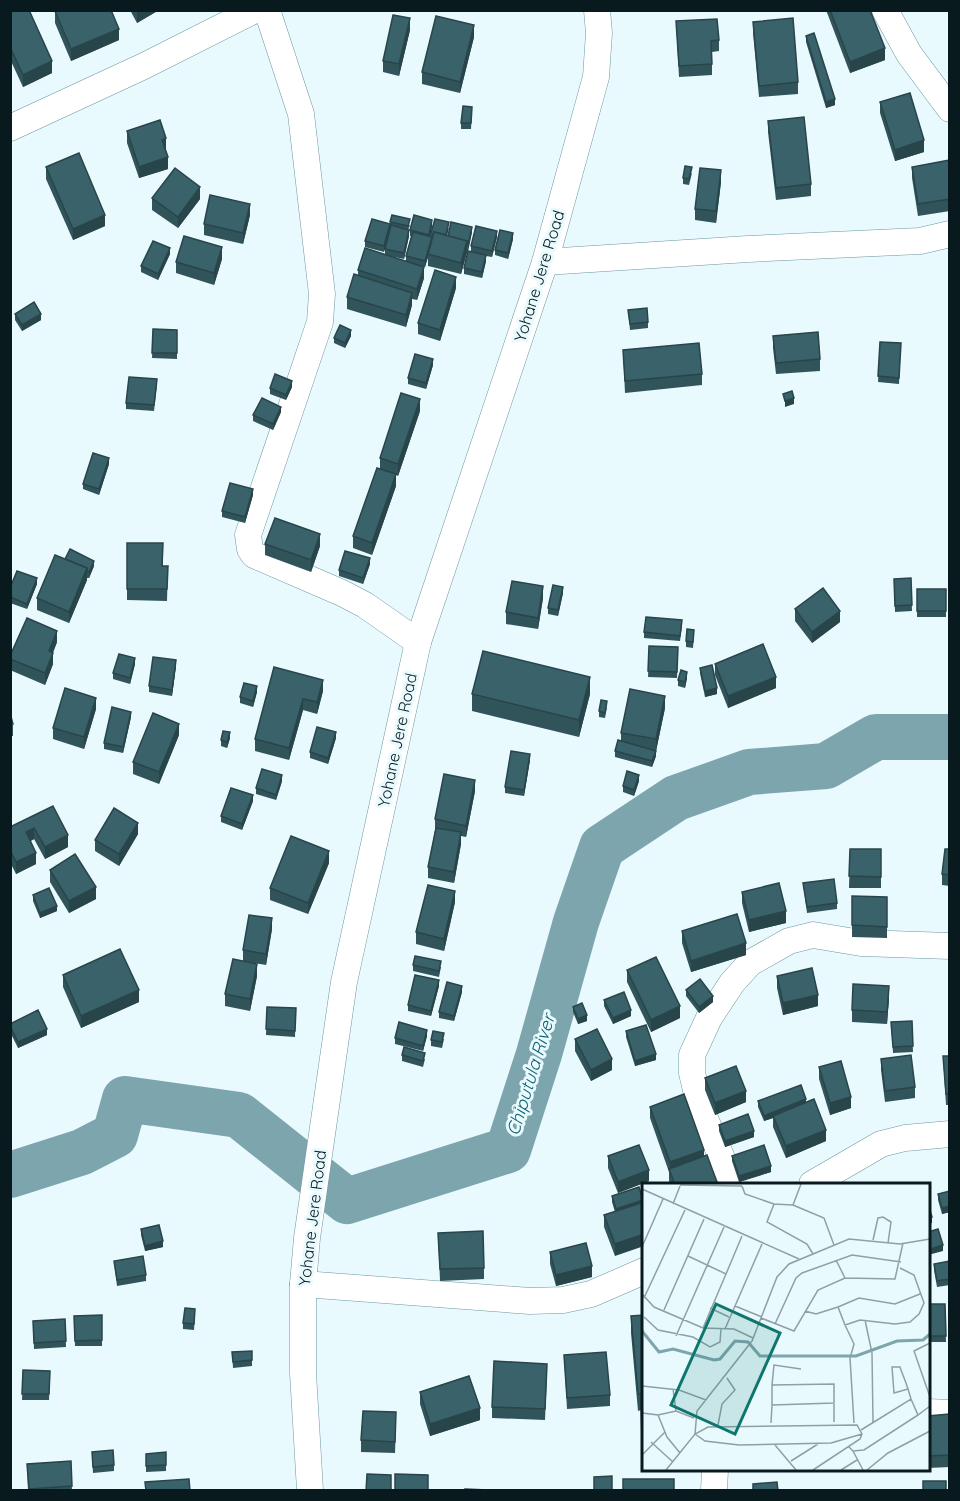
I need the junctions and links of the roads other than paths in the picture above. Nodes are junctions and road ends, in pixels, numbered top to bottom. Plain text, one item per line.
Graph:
1 (255, 10) edge
2 (267, 10) edge
3 (597, 10) edge
4 (885, 10) edge
5 (950, 109) edge
6 (10, 128) edge
7 (950, 234) edge
8 (545, 262) junction
9 (418, 642) junction
10 (950, 946) edge
11 (950, 1134) edge
12 (732, 1183) edge
13 (815, 1183) edge
14 (642, 1272) edge
15 (303, 1284) junction
16 (930, 1412) edge
17 (950, 1413) edge
18 (715, 1471) edge
19 (310, 1491) edge
20 (714, 1491) edge

1 - 6 street
2 - 9 street
3 - 8 street, Yohane Jere Road
4 - 5 street
7 - 8 street
8 - 9 street, Yohane Jere Road
9 - 15 street, Yohane Jere Road
10 - 12 street
11 - 13 street
14 - 15 street
15 - 19 street, Yohane Jere Road
16 - 17 street
18 - 20 street

